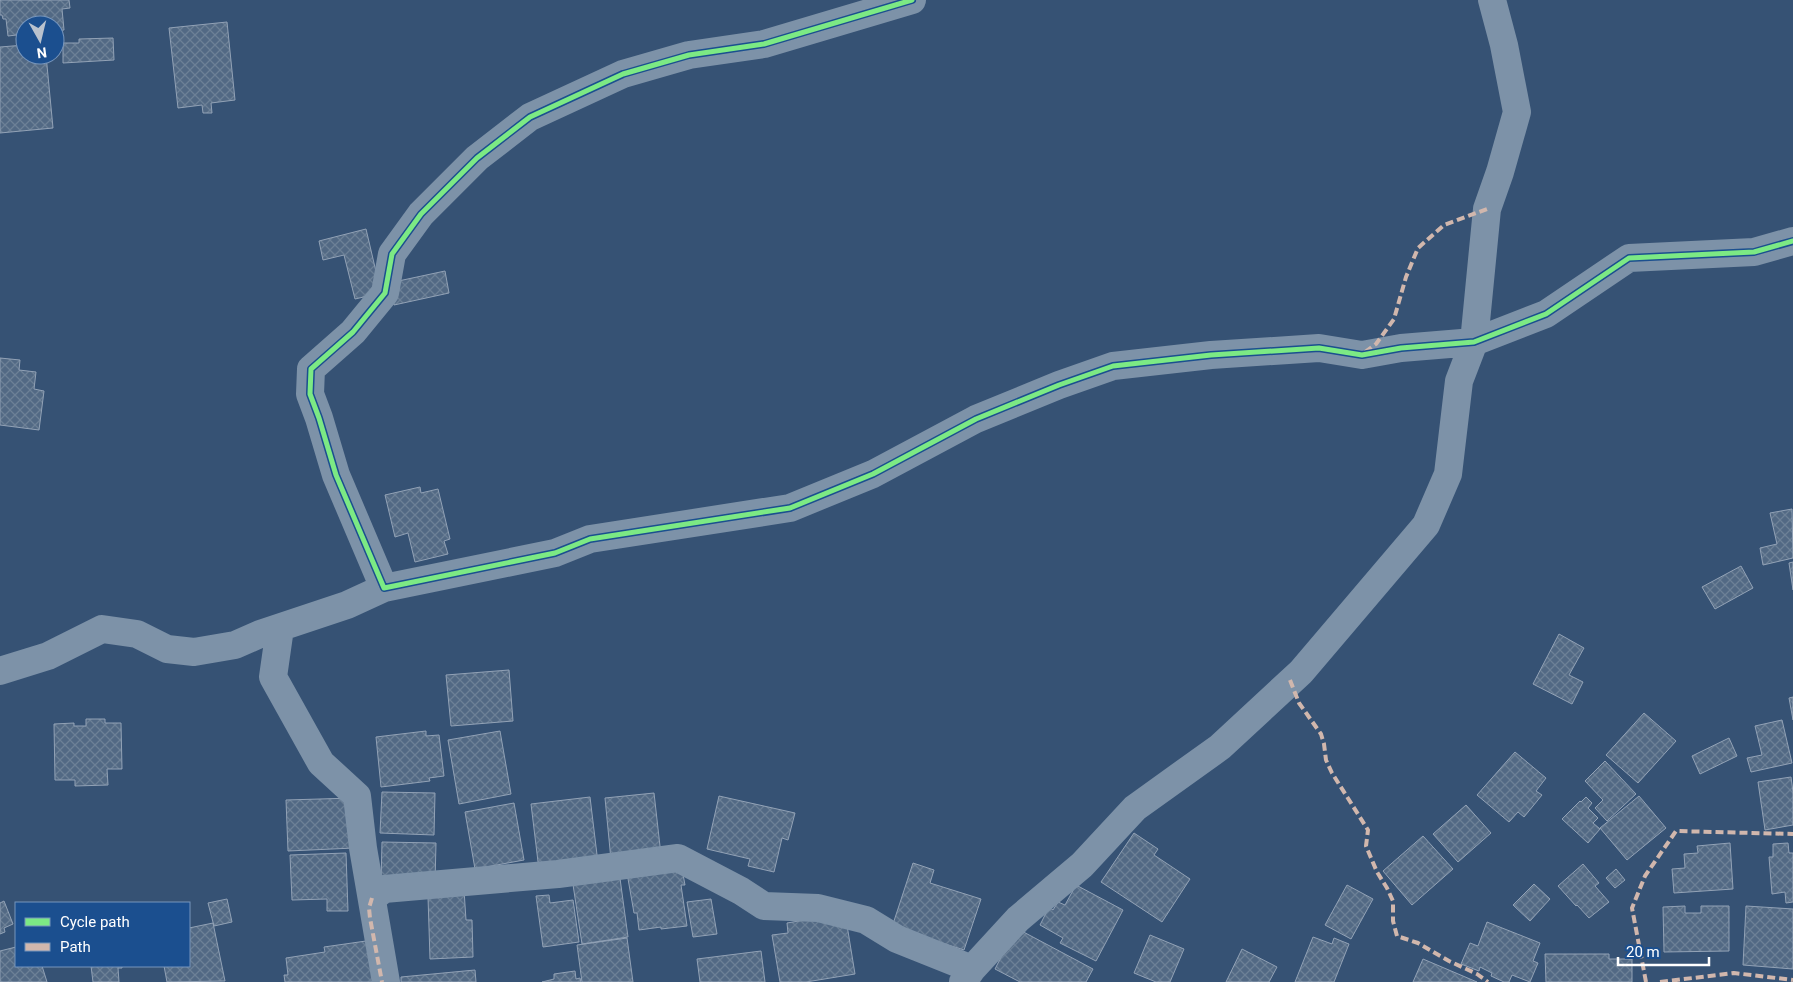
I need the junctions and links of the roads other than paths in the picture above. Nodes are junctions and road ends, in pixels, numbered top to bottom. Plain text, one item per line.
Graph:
1 (912, 0) edge
2 (1492, 0) edge
3 (1793, 241) edge
4 (1474, 342) junction
5 (384, 588) junction
6 (280, 628) junction
7 (0, 671) edge
8 (372, 898) junction
9 (967, 975) edge
10 (386, 982) edge

1 - 5 street
2 - 4 street
3 - 4 street
4 - 5 street
4 - 9 street
5 - 6 street
6 - 7 street
6 - 8 street
8 - 9 street
8 - 10 street

